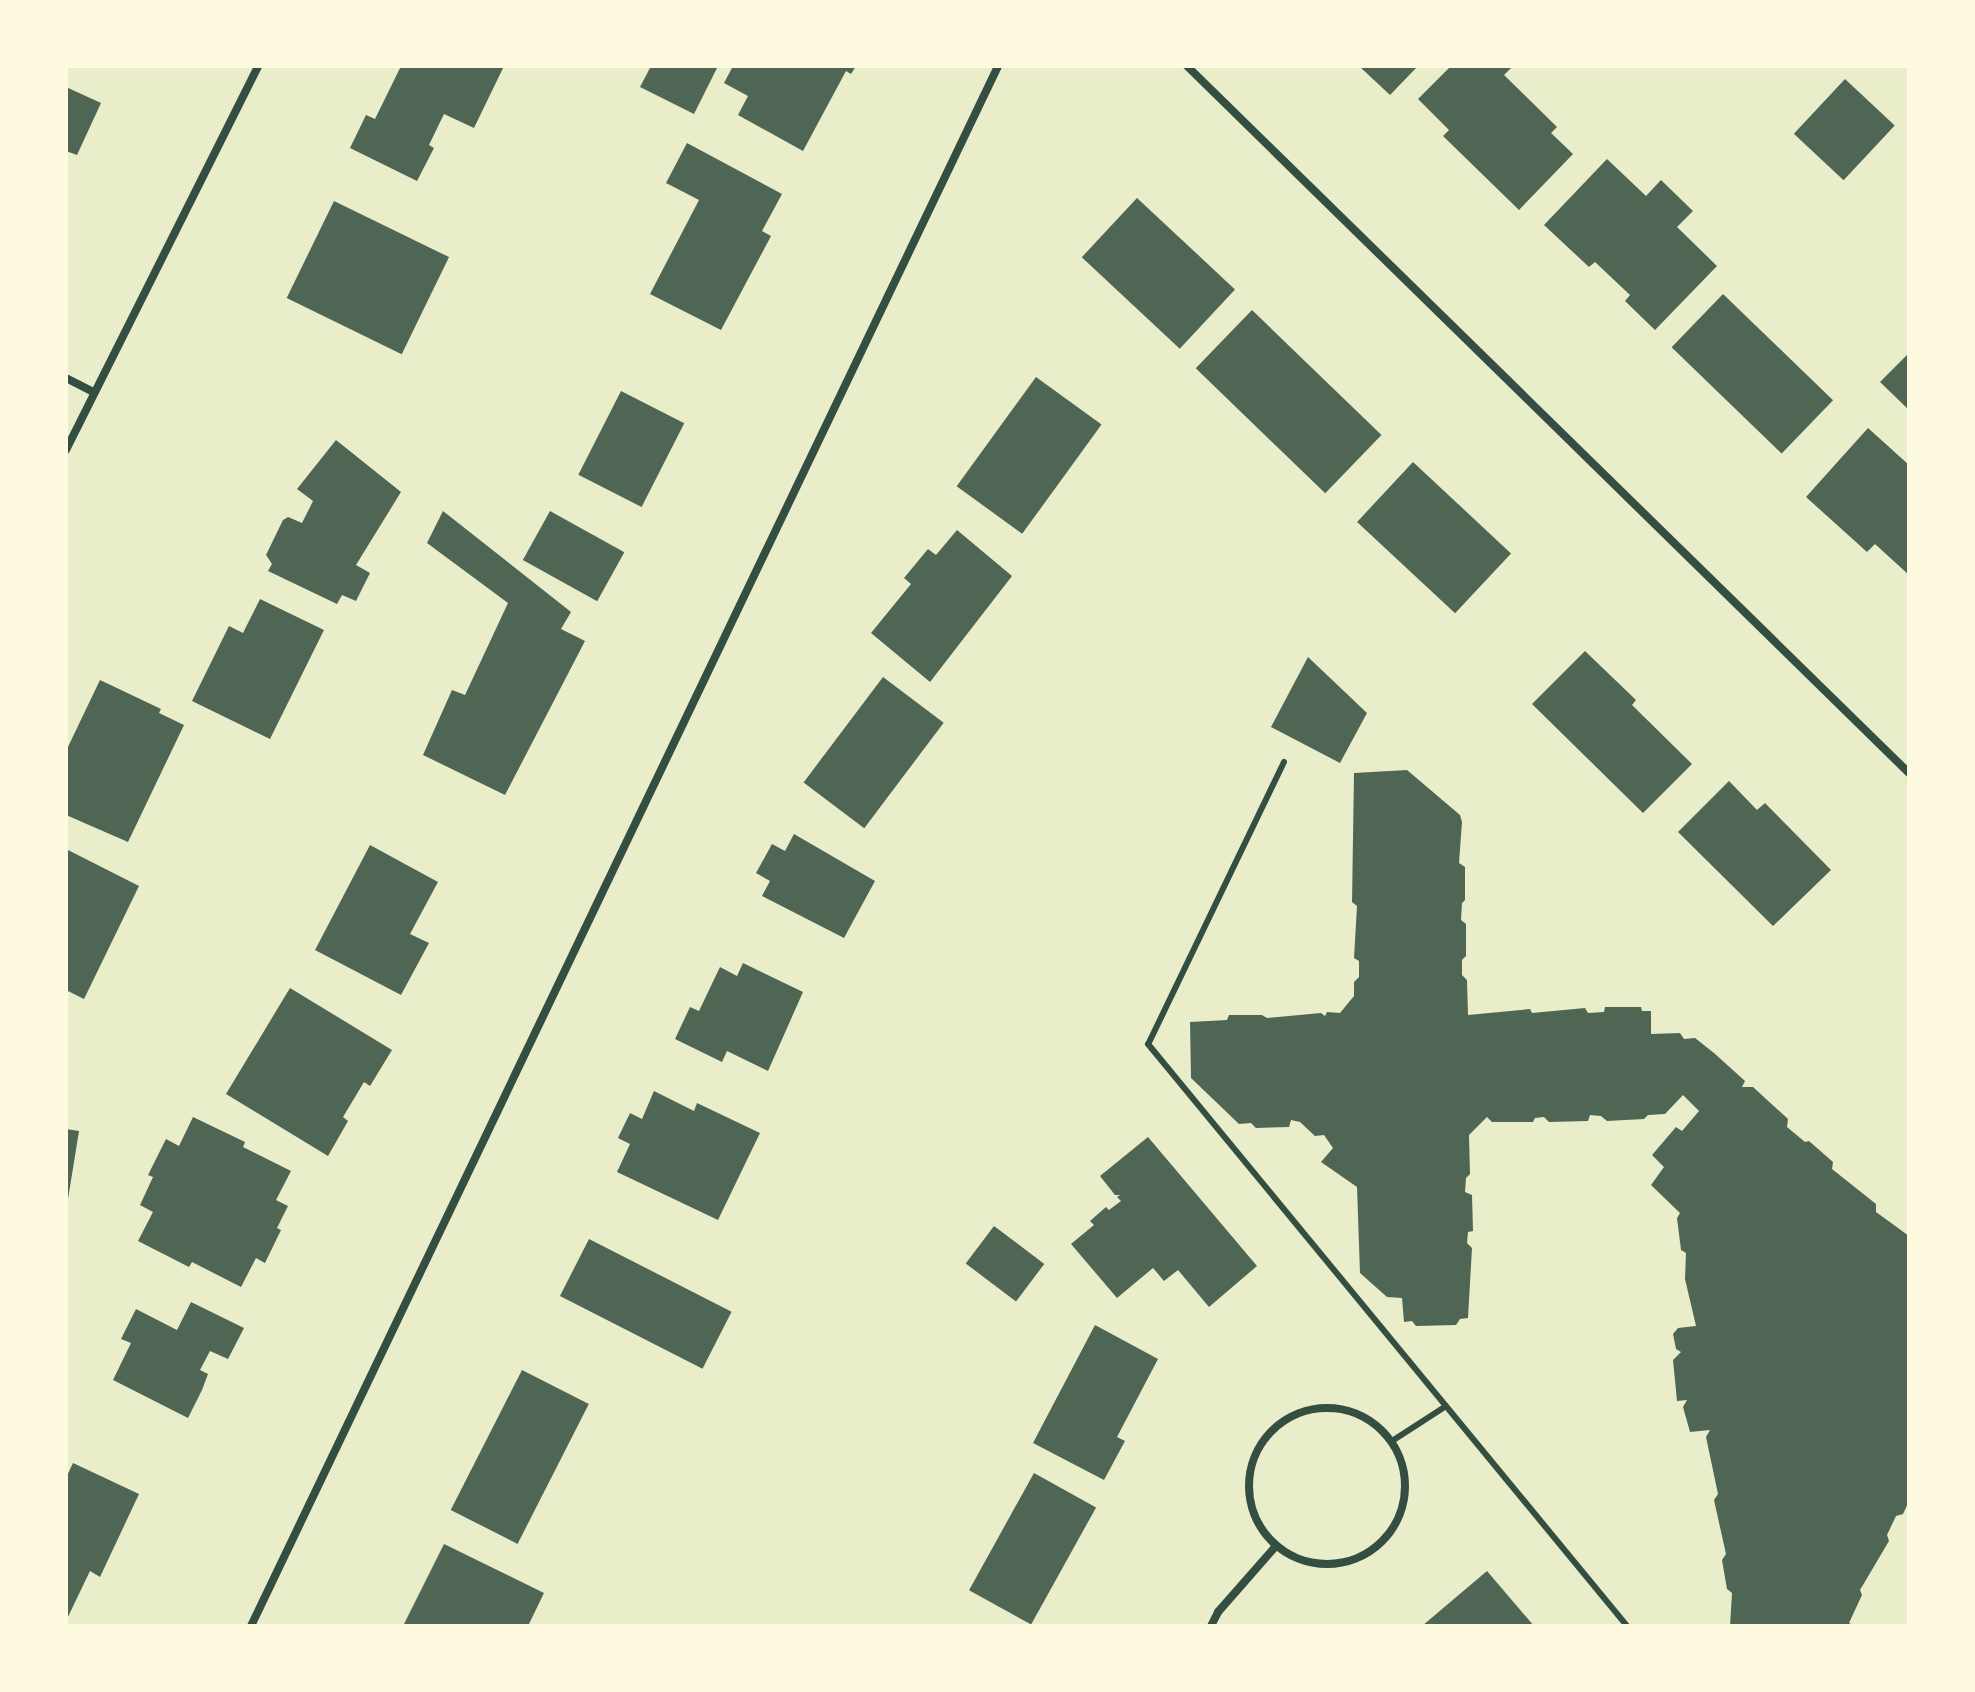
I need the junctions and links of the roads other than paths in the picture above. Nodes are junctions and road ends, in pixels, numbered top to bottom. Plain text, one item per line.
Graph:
1 (258, 66) edge
2 (998, 66) edge
3 (1187, 66) edge
4 (66, 378) edge
5 (94, 392) junction
6 (66, 450) edge
7 (1284, 762) dead end
8 (1909, 773) edge
9 (1446, 1406) junction
10 (1392, 1441) junction
11 (1276, 1546) junction
12 (251, 1626) edge
13 (1211, 1626) edge
14 (1627, 1626) edge

1 - 5 street
2 - 12 street
3 - 8 street
4 - 5 street
5 - 6 street
7 - 9 lane
9 - 10 lane
9 - 14 lane
10 - 11 street
10 - 11 street
11 - 13 street

